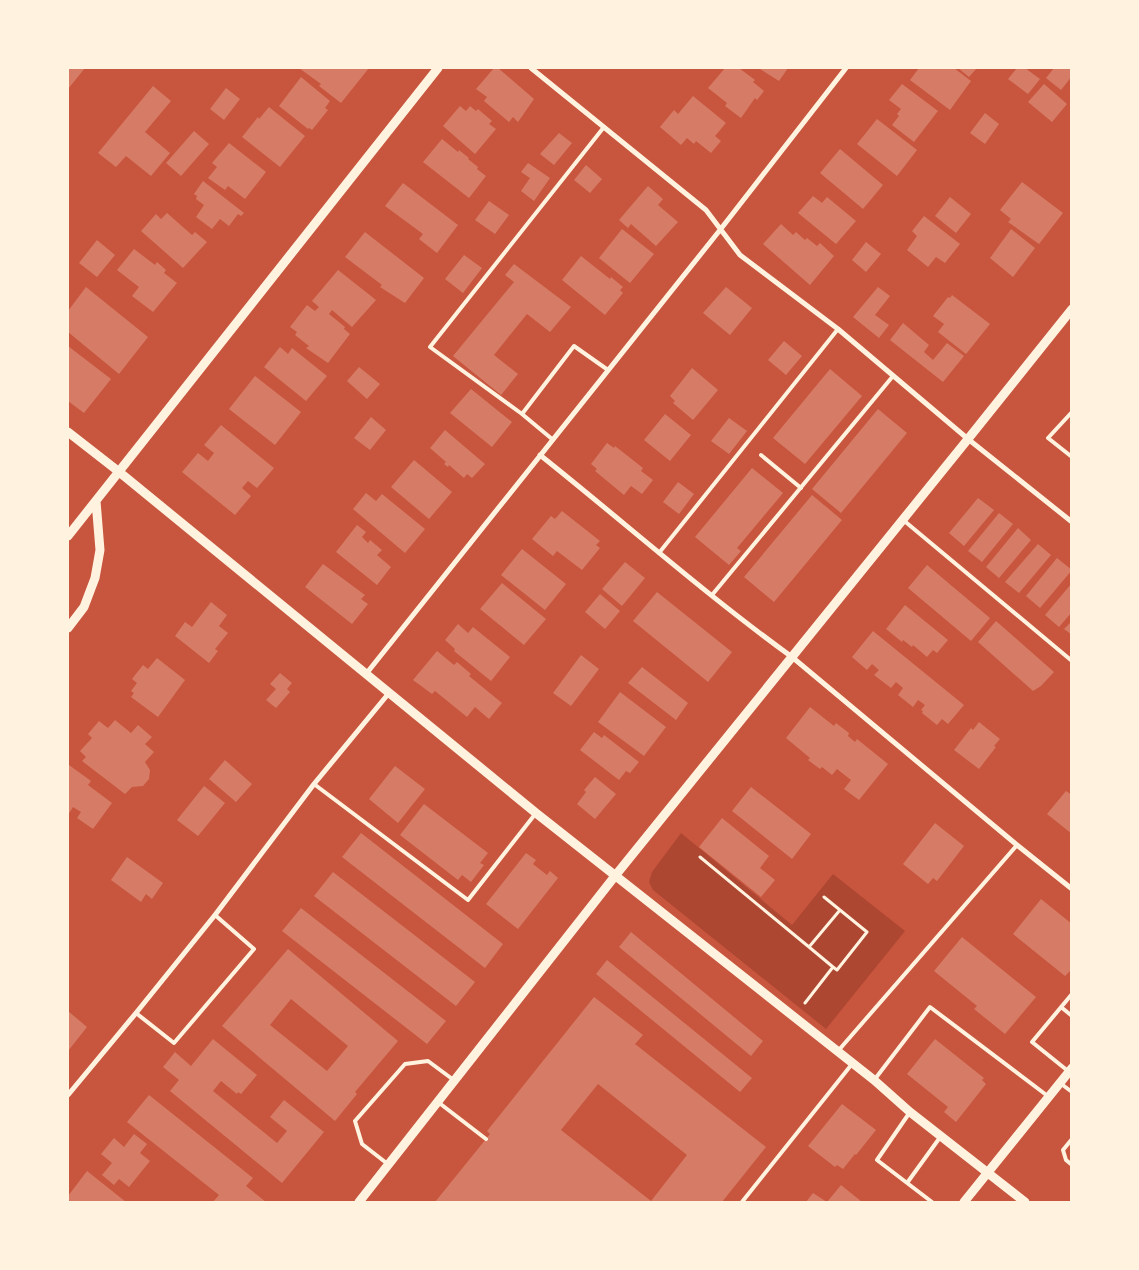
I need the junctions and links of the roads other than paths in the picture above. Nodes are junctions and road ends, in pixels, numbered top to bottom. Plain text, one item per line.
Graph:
1 (438, 68) edge
2 (531, 68) edge
3 (846, 68) edge
4 (604, 127) junction
5 (720, 230) junction
6 (1072, 309) edge
7 (838, 329) junction
8 (608, 370) junction
9 (893, 376) junction
10 (1072, 412) edge
11 (522, 414) junction
12 (68, 432) edge
13 (552, 439) junction
14 (968, 439) junction
15 (540, 455) junction
16 (761, 455) dead end
17 (1072, 457) edge
18 (118, 471) junction
19 (801, 488) junction
20 (96, 500) junction
21 (902, 519) junction
22 (1072, 522) edge
23 (68, 536) edge
24 (659, 552) junction
25 (712, 595) junction
26 (68, 628) edge
27 (792, 657) junction
28 (1072, 661) edge
29 (366, 674) junction
30 (389, 693) junction
31 (314, 784) junction
32 (536, 813) junction
33 (1017, 845) junction
34 (615, 876) junction
35 (1072, 889) edge
36 (215, 915) junction
37 (1072, 994) edge
38 (1061, 1007) junction
39 (136, 1013) junction
40 (1072, 1016) edge
41 (837, 1052) junction
42 (852, 1064) junction
43 (1070, 1070) edge
44 (874, 1080) junction
45 (455, 1081) junction
46 (1060, 1083) junction
47 (1072, 1092) edge
48 (68, 1095) edge
49 (1049, 1097) junction
50 (438, 1102) junction
51 (910, 1112) junction
52 (941, 1136) junction
53 (486, 1139) dead end
54 (1072, 1139) edge
55 (388, 1165) junction
56 (1072, 1165) edge
57 (988, 1173) junction
58 (907, 1183) junction
59 (359, 1202) edge
60 (742, 1202) edge
61 (932, 1202) edge
62 (964, 1202) edge
63 (1025, 1202) edge

1 - 18 street
2 - 4 street
3 - 5 street
4 - 5 street
4 - 11 lane
5 - 7 street
5 - 8 street
6 - 14 street
7 - 9 street
7 - 24 lane
8 - 11 lane
8 - 13 street
9 - 14 street
9 - 19 lane
10 - 17 lane
11 - 13 lane
12 - 18 street
13 - 15 street
14 - 21 street
14 - 22 street
15 - 24 street
15 - 29 street
16 - 19 lane
18 - 20 street
18 - 29 street
19 - 25 lane
20 - 23 street
20 - 26 street
21 - 27 street
21 - 28 lane
24 - 25 street
25 - 27 street
27 - 33 street
27 - 34 street
29 - 30 street
30 - 31 street
30 - 32 street
31 - 32 lane
31 - 36 street
32 - 34 street
33 - 35 street
33 - 41 lane
34 - 41 street
34 - 45 street
36 - 39 street
36 - 39 lane
37 - 38 lane
38 - 40 lane
38 - 43 lane
39 - 48 street
41 - 42 street
42 - 44 street
42 - 60 lane
43 - 46 street
44 - 49 lane
44 - 51 street
45 - 50 street
45 - 55 lane
46 - 47 lane
46 - 49 street
49 - 57 street
50 - 53 lane
50 - 55 street
51 - 52 street
51 - 58 lane
52 - 57 street
52 - 58 lane
54 - 56 lane
55 - 59 street
57 - 62 street
57 - 63 street
58 - 61 lane

